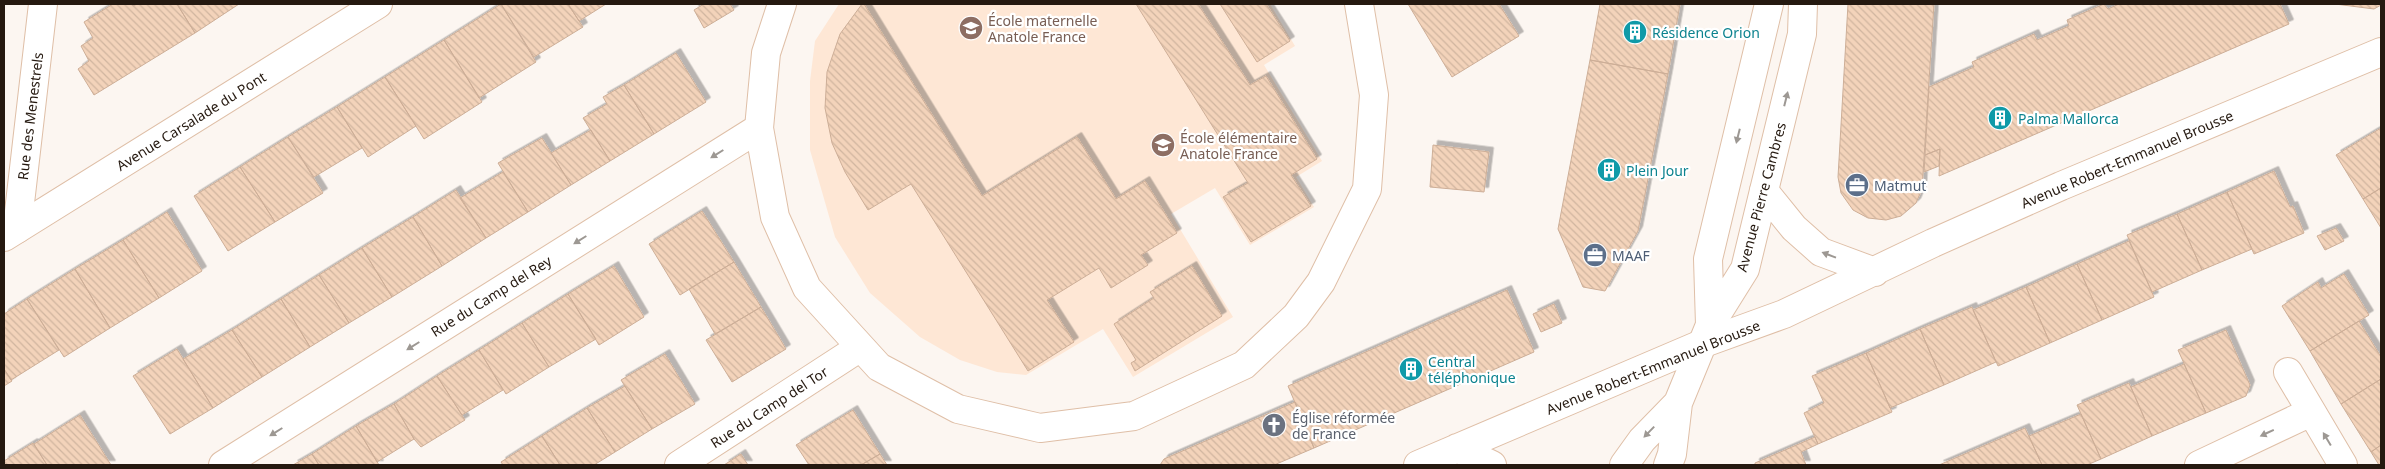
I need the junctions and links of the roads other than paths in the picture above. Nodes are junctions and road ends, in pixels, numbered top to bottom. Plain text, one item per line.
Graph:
1 (42, 4) edge
2 (378, 4) edge
3 (782, 4) edge
4 (1359, 4) edge
5 (1769, 4) edge
6 (1803, 4) edge
7 (2381, 52) edge
8 (759, 128) junction
9 (1764, 191) junction
10 (11, 233) edge
11 (1875, 272) junction
12 (1707, 334) junction
13 (859, 348) junction
14 (2288, 372) dead end
15 (1678, 402) junction
16 (2311, 412) junction
17 (1457, 448) junction
18 (224, 465) edge
19 (679, 465) edge
20 (1418, 465) edge
21 (1492, 465) edge
22 (1624, 465) edge
23 (1668, 465) edge
24 (2199, 465) edge
25 (2342, 465) edge

1 - 10 street, Rue des Menestrels
2 - 10 street, Avenue Carsalade du Pont
3 - 8 street
4 - 13 street
5 -> 12 street
9 -> 6 street, Avenue Pierre Cambres
7 - 11 street, Avenue Robert-Emmanuel Brousse
8 - 13 street
8 -> 18 street, Rue du Camp del Rey
11 -> 9 street
9 - 12 street, Avenue Pierre Cambres
11 - 12 street, Avenue Robert-Emmanuel Brousse
12 - 15 street, Avenue Pierre Cambres
12 - 17 street, Avenue Robert-Emmanuel Brousse
13 - 19 street, Rue du Camp del Tor
14 - 16 street
15 -> 22 street
15 - 23 street
16 -> 24 street
25 -> 16 street
17 - 20 street, Avenue Robert-Emmanuel Brousse
17 - 21 street

